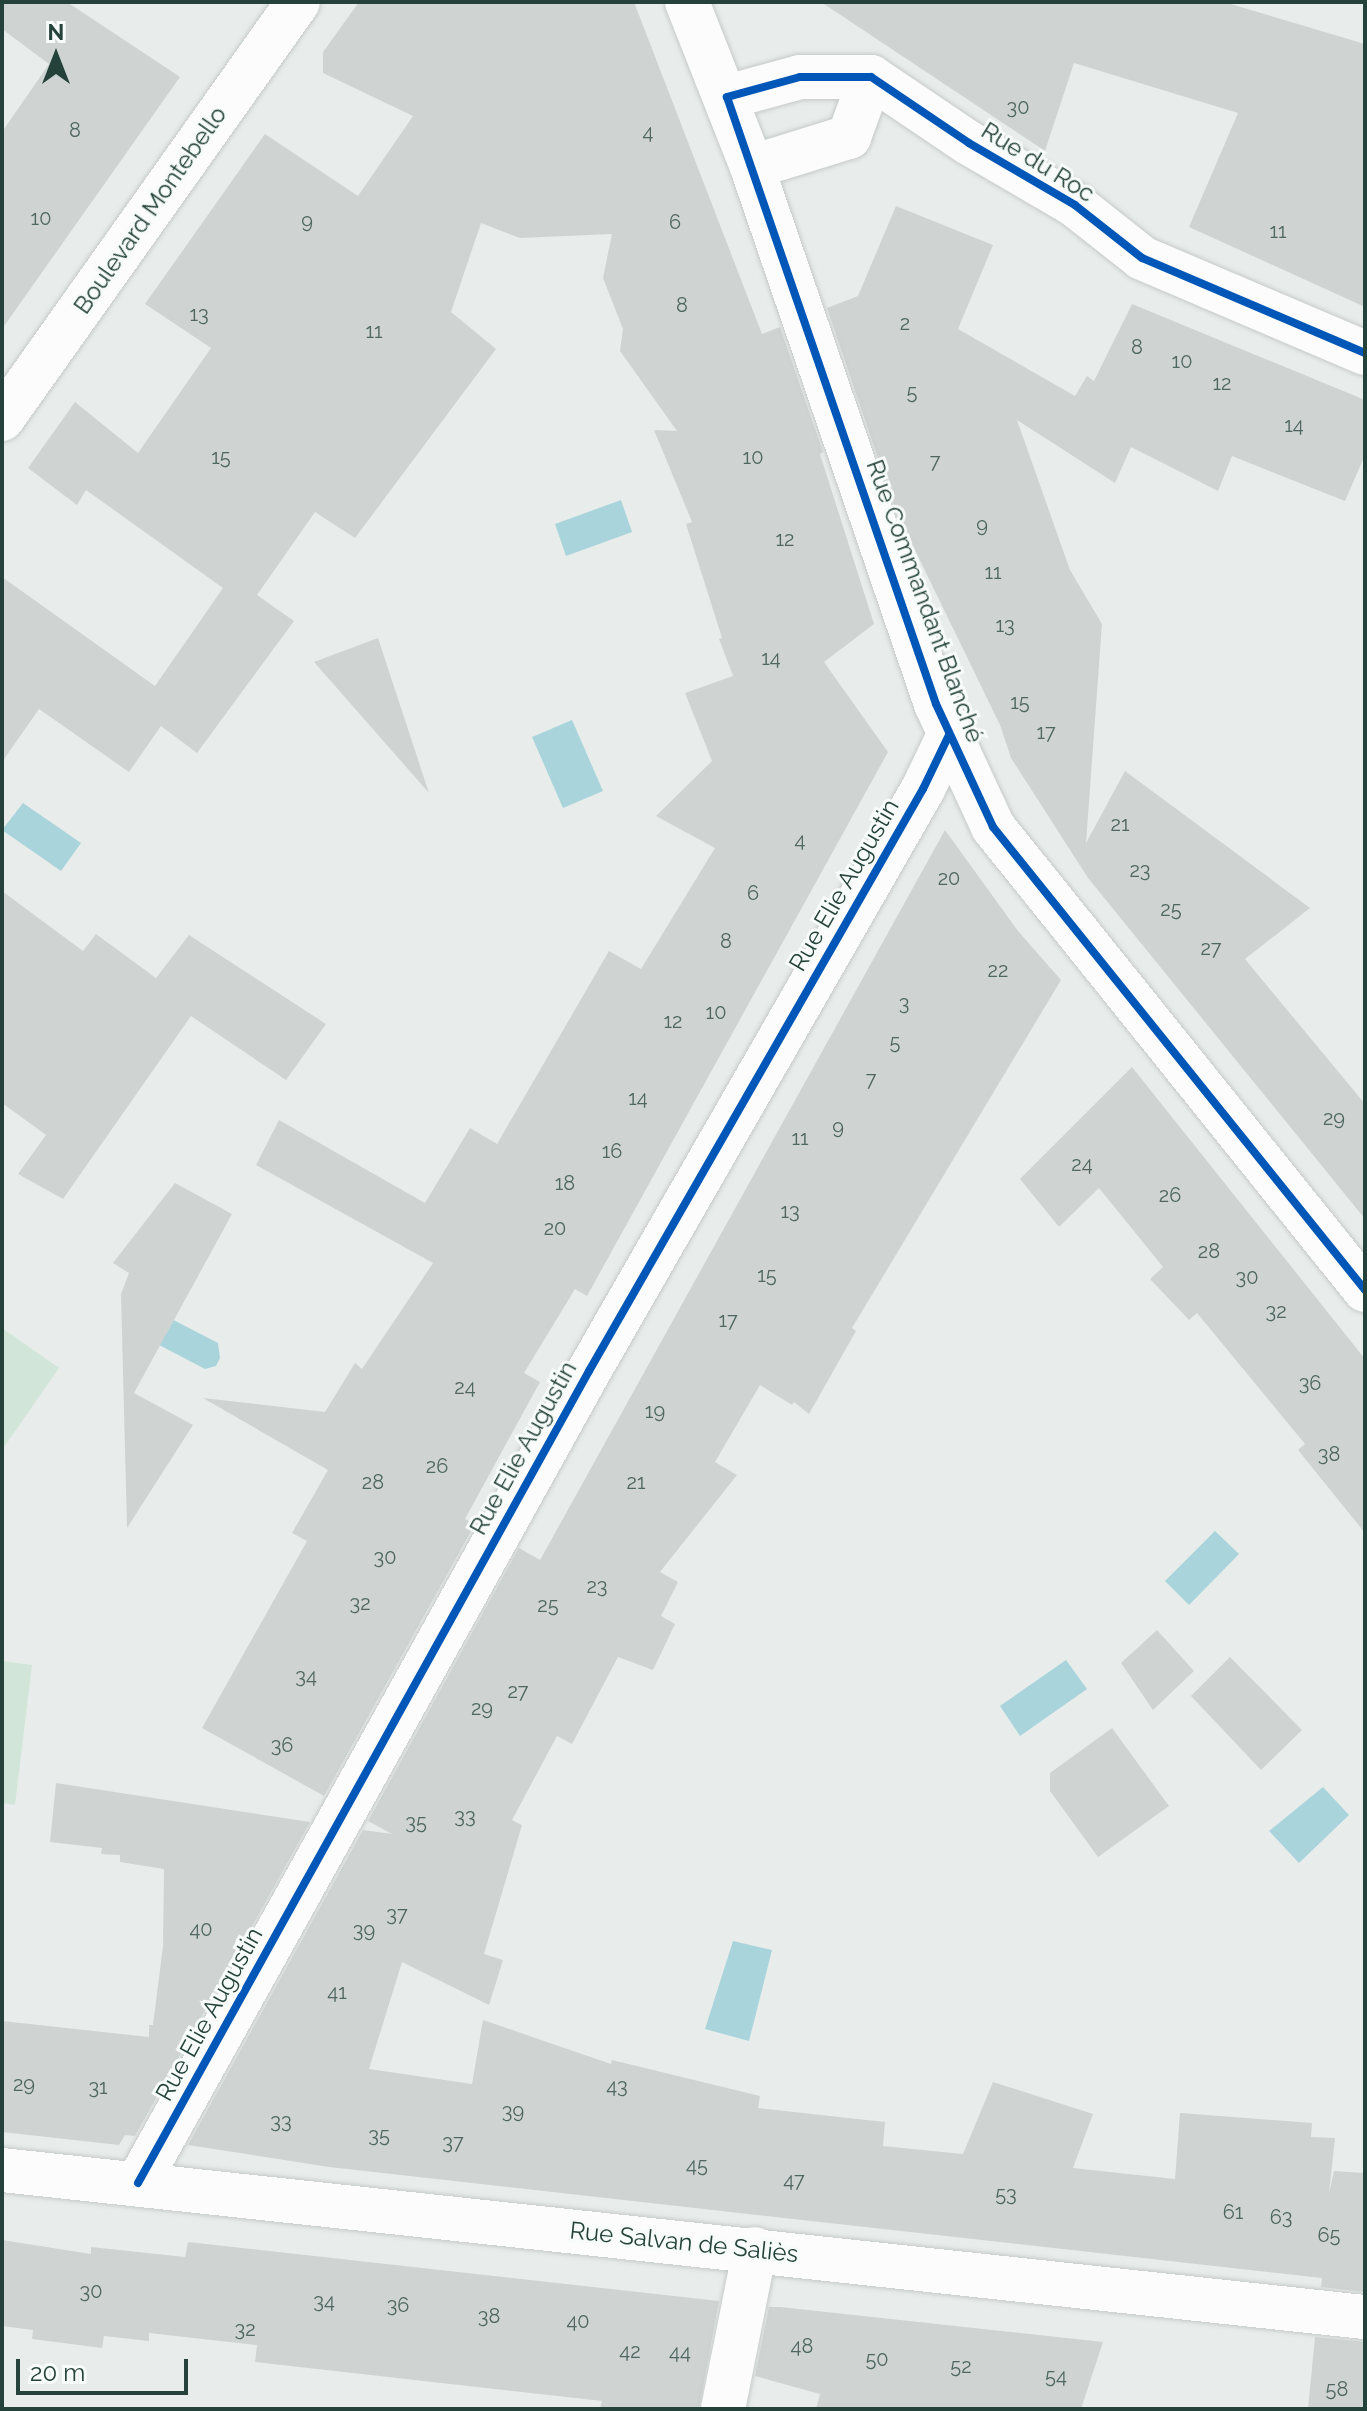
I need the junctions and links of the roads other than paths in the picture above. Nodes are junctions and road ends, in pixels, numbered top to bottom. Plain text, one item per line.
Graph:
1 (298, 2) edge
2 (687, 2) edge
3 (871, 77) junction
4 (727, 97) junction
5 (752, 167) junction
6 (1365, 353) edge
7 (2, 419) edge
8 (949, 735) junction
9 (1365, 1290) edge
10 (2, 2170) edge
11 (138, 2183) junction
12 (755, 2249) junction
13 (1365, 2317) edge
14 (723, 2409) edge

1 - 7 street, Boulevard Montebello
2 - 4 street, Rue Commandant Blanché
3 - 4 street
3 - 5 street
3 - 6 street, Rue du Roc
4 - 5 street, Rue Commandant Blanché
5 - 8 street, Rue Commandant Blanché
8 - 9 street, Rue Commandant Blanché
8 - 11 street, Rue Elie Augustin
10 - 11 street, Rue Salvan de Saliès
11 - 12 street, Rue Salvan de Saliès
12 - 13 street, Rue Salvan de Saliès
12 - 14 street

